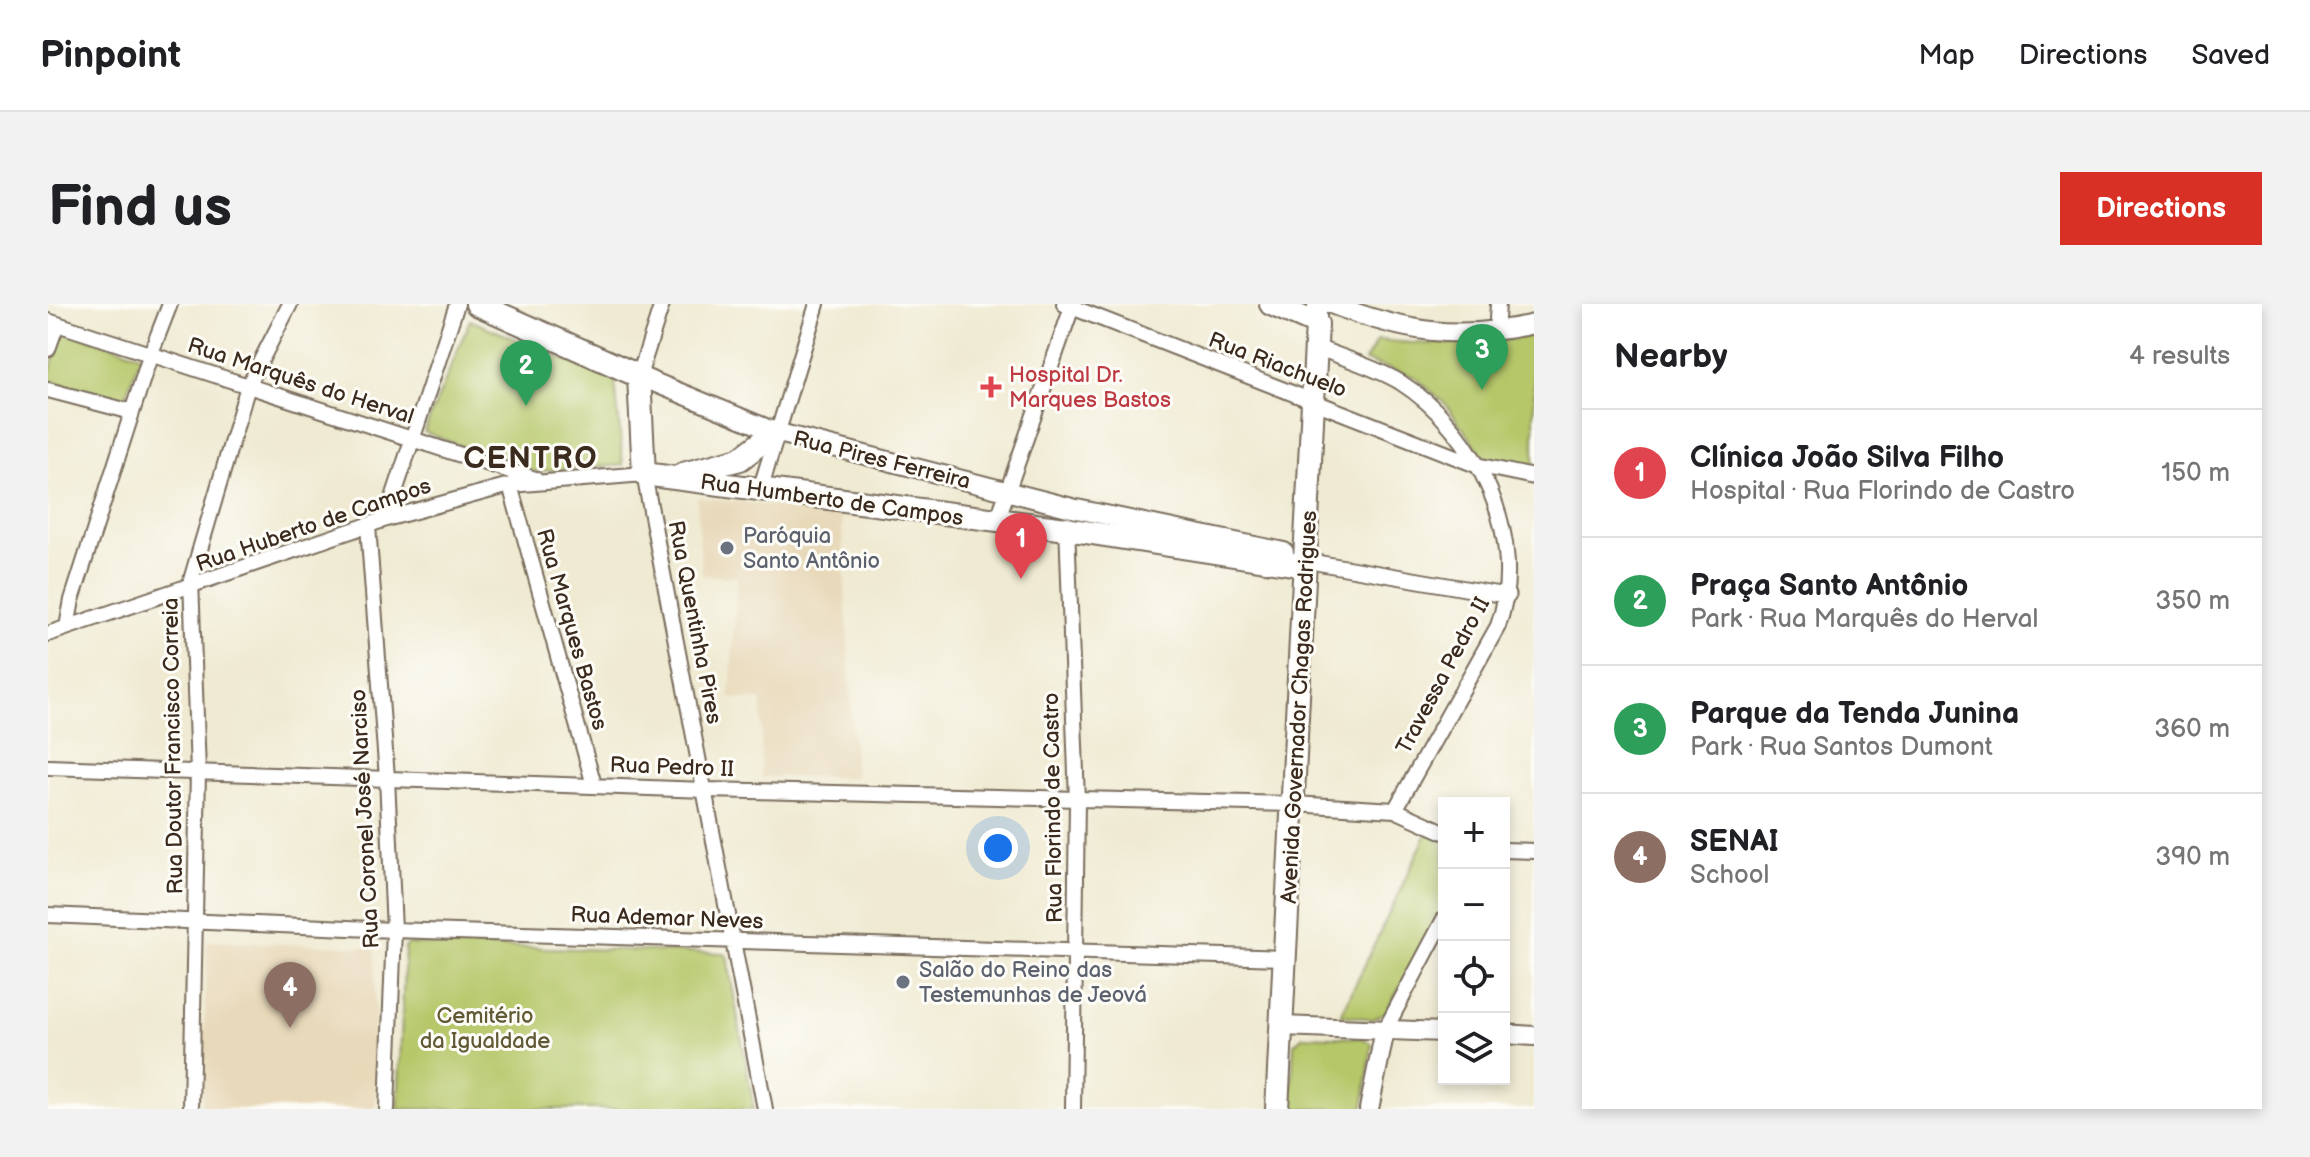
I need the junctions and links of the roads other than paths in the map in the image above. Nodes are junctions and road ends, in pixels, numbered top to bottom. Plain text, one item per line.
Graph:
1 (170, 304) edge
2 (290, 304) edge
3 (457, 304) edge
4 (477, 304) edge
5 (662, 304) edge
6 (817, 304) edge
7 (1271, 304) edge
8 (1331, 304) edge
9 (1498, 304) edge
10 (1069, 305) edge
11 (1317, 314) edge
12 (53, 323) edge
13 (1534, 324) edge
14 (1496, 333) junction
15 (1316, 347) junction
16 (48, 349) edge
17 (151, 353) junction
18 (639, 376) junction
19 (248, 386) junction
20 (48, 390) edge
21 (1314, 402) junction
22 (132, 412) junction
23 (775, 432) junction
24 (410, 440) junction
25 (1476, 465) junction
26 (644, 474) junction
27 (669, 477) junction
28 (1534, 477) edge
29 (540, 480) junction
30 (510, 485) junction
31 (1007, 489) junction
32 (760, 490) junction
33 (1069, 518) junction
34 (386, 519) junction
35 (997, 521) junction
36 (368, 526) junction
37 (1310, 561) junction
38 (191, 588) junction
39 (1508, 596) junction
40 (67, 627) junction
41 (48, 634) edge
42 (48, 767) edge
43 (198, 772) junction
44 (387, 778) junction
45 (594, 785) junction
46 (706, 790) junction
47 (1077, 801) junction
48 (1294, 804) junction
49 (1395, 810) junction
50 (1438, 829) edge
51 (1510, 850) edge
52 (1534, 851) edge
53 (48, 915) edge
54 (198, 922) junction
55 (394, 930) junction
56 (1438, 930) edge
57 (734, 942) junction
58 (1076, 951) junction
59 (1285, 958) junction
60 (1281, 1026) junction
61 (1385, 1030) junction
62 (1438, 1032) edge
63 (1510, 1034) edge
64 (1534, 1036) edge
65 (191, 1109) edge
66 (387, 1109) edge
67 (765, 1109) edge
68 (1073, 1109) edge
69 (1277, 1109) edge
70 (1369, 1109) edge

1 - 17 street
2 - 19 street, Rua Doutor Francisco Correia
3 - 24 street
4 - 18 main road, Rua Pires Ferreira
5 - 18 street
6 - 23 street
7 - 11 main road
8 - 14 street
9 - 14 street
10 - 21 street, Rua Riachuelo
10 - 31 street
11 - 15 main road, Avenida Governador Chagas Rodrigues
12 - 16 street
12 - 17 street, Rua Marquês do Herval
13 - 14 street
15 - 21 main road, Avenida Governador Chagas Rodrigues
15 - 25 street, Travessa Pedro II
17 - 19 street, Rua Marquês do Herval
17 - 22 street
18 - 23 street, Rua Pires Ferreira
18 - 26 main road
19 - 24 street, Rua Marquês do Herval
19 - 38 street, Rua Doutor Francisco Correia
20 - 22 street
21 - 25 street, Rua Riachuelo
21 - 37 main road, Avenida Governador Chagas Rodrigues
22 - 40 street
23 - 27 main road
23 - 31 street, Rua Pires Ferreira
23 - 32 street
24 - 29 street, Rua Marquês do Herval
24 - 34 street
25 - 28 street, Rua Riachuelo
25 - 39 street, Travessa Pedro II
26 - 27 main road, Rua Humberto de Campos
26 - 29 street, Rua Huberto de Campos
26 - 46 street, Rua Quentinha Pires
27 - 32 main road, Rua Humberto de Campos
29 - 30 street, Rua Huberto de Campos
30 - 34 street, Rua Huberto de Campos
30 - 45 street, Rua Marques Bastos
31 - 33 street, Rua Pires Ferreira
31 - 35 street
32 - 35 main road, Rua Humberto de Campos
33 - 35 main road, Rua Humberto de Campos
33 - 37 main road, Rua Humberto de Campos
33 - 47 street, Rua Florindo de Castro
34 - 36 street, Rua Huberto de Campos
36 - 38 street, Rua Huberto de Campos
36 - 44 street, Rua Coronel José Narciso
37 - 39 street
37 - 48 main road, Avenida Governador Chagas Rodrigues
38 - 40 street, Rua Huberto de Campos
38 - 43 street, Rua Doutor Francisco Correia
39 - 49 street, Travessa Pedro II
40 - 41 street, Rua Huberto de Campos
42 - 43 street, Rua Pedro II
43 - 44 street, Rua Pedro II
43 - 54 street, Rua Doutor Francisco Correia
44 - 45 street, Rua Pedro II
44 - 55 street, Rua Coronel José Narciso
45 - 46 street, Rua Pedro II
46 - 47 street, Rua Pedro II
46 - 57 street, Rua Quentinha Pires
47 - 48 street, Rua Pedro II
47 - 58 street, Rua Florindo de Castro
48 - 49 street, Rua Pedro II
48 - 59 main road, Avenida Governador Chagas Rodrigues
49 - 50 street
51 - 52 street
53 - 54 street, Rua Ademar Neves
54 - 55 street, Rua Ademar Neves
54 - 65 street, Rua Doutor Francisco Correia
55 - 57 street, Rua Ademar Neves
55 - 66 street, Rua Coronel José Narciso
56 - 61 street
57 - 58 street, Rua Ademar Neves
57 - 67 street, Rua Quentinha Pires
58 - 59 street, Rua Ademar Neves
58 - 68 street, Rua Florindo de Castro
59 - 60 main road, Avenida Governador Chagas Rodrigues
60 - 61 street
60 - 69 main road, Avenida Governador Chagas Rodrigues
61 - 62 street
61 - 70 street
63 - 64 street

